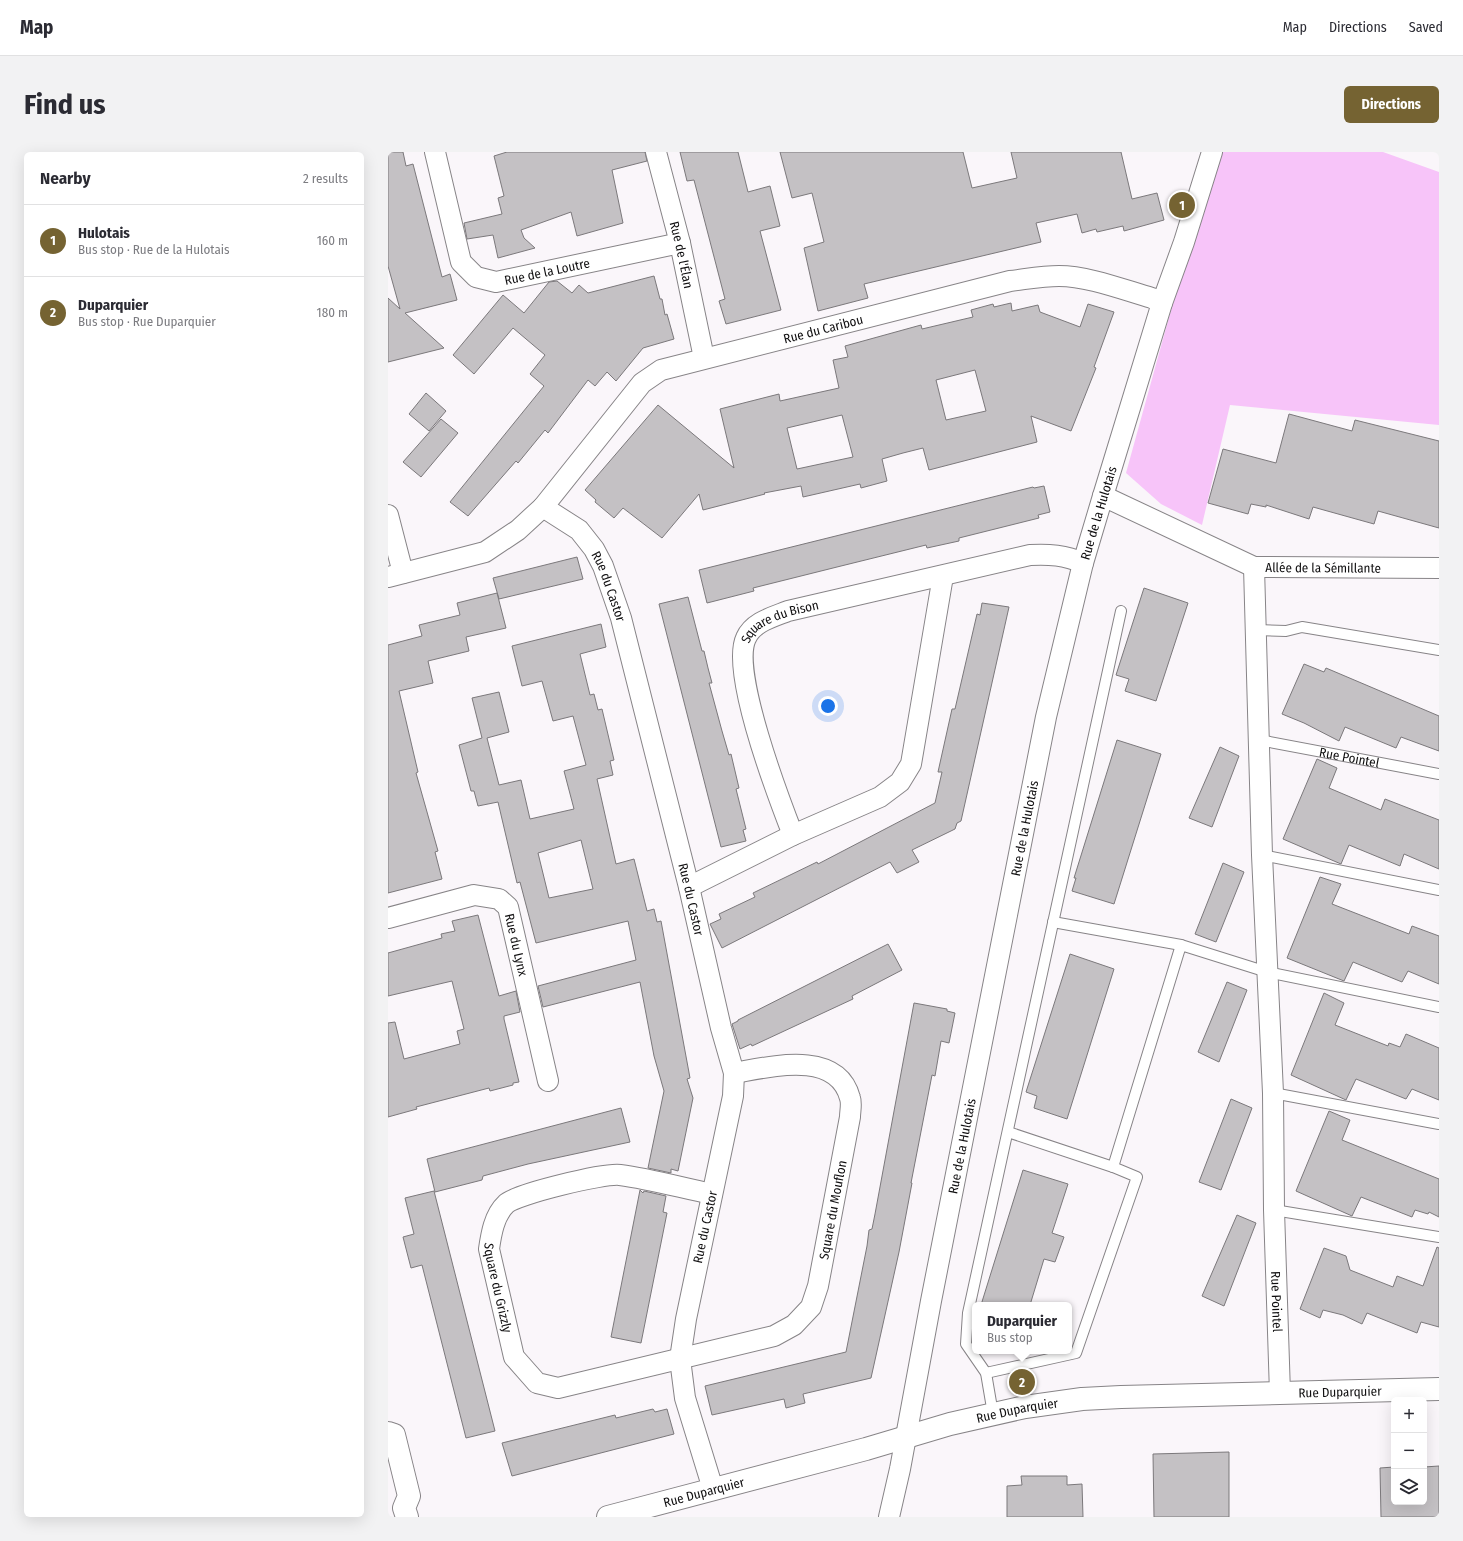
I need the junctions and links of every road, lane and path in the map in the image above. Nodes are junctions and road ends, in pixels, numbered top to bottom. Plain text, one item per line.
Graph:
1 (435, 152) edge
2 (656, 152) edge
3 (1212, 152) edge
4 (680, 244) junction
5 (1162, 303) junction
6 (704, 358) junction
7 (1103, 496) junction
8 (543, 507) junction
9 (388, 515) edge
10 (1083, 563) junction
11 (1254, 568) junction
12 (1439, 568) edge
13 (396, 575) edge
14 (943, 576) junction
15 (1121, 611) dead end
16 (1255, 630) junction
17 (1439, 650) edge
18 (1259, 740) junction
19 (1439, 774) edge
20 (793, 835) junction
21 (1262, 855) junction
22 (689, 886) junction
23 (1439, 890) edge
24 (388, 918) edge
25 (1053, 922) junction
26 (1181, 945) junction
27 (1267, 972) junction
28 (1439, 1007) edge
29 (734, 1073) junction
30 (548, 1081) dead end
31 (1273, 1093) junction
32 (1439, 1124) edge
33 (1008, 1132) junction
34 (1113, 1167) junction
35 (712, 1194) junction
36 (1274, 1210) junction
37 (1439, 1237) edge
38 (972, 1353) edge
39 (973, 1354) edge
40 (1072, 1354) edge
41 (1072, 1354) edge
42 (680, 1359) junction
43 (986, 1373) junction
44 (1439, 1389) edge
45 (1280, 1393) junction
46 (993, 1414) junction
47 (388, 1433) edge
48 (905, 1437) junction
49 (388, 1460) edge
50 (713, 1489) junction
51 (405, 1512) edge
52 (608, 1517) edge
53 (889, 1517) edge

1 - 4 street, Rue de la Loutre
2 - 4 street, Rue de l'Élan
3 - 5 street, Rue de la Hulotais
4 - 6 street, Rue de l'Élan
5 - 6 street, Rue du Caribou
5 - 7 street, Rue de la Hulotais
6 - 8 street, Rue du Caribou
7 - 10 street, Rue de la Hulotais
7 - 11 street, Allée de la Sémillante
8 - 13 street
8 - 22 street, Rue du Castor
9 - 13 street
10 - 14 street, Square du Bison
10 - 48 street, Rue de la Hulotais
11 - 12 street, Allée de la Sémillante
11 - 16 street, Rue Pointel
14 - 20 street
14 - 20 street, Square du Bison
15 - 25 lane
16 - 17 lane
16 - 18 street, Rue Pointel
18 - 19 lane, Rue Pointel
18 - 21 street, Rue Pointel
20 - 22 street
21 - 23 lane
21 - 27 street, Rue Pointel
22 - 29 street, Rue du Castor
24 - 30 street, Rue du Lynx
25 - 26 lane
25 - 33 lane
26 - 27 lane
26 - 34 lane
27 - 28 lane
27 - 31 street, Rue Pointel
29 - 35 street, Rue du Castor
29 - 42 street, Square du Mouflon
31 - 32 lane
31 - 36 street, Rue Pointel
33 - 34 lane
33 - 38 lane
34 - 41 lane
35 - 42 street, Rue du Castor
35 - 42 street, Square du Grizzly
36 - 37 lane
36 - 45 street, Rue Pointel
39 - 43 lane
40 - 43 lane
42 - 50 street, Rue du Castor
43 - 46 lane
44 - 45 street, Rue Duparquier
45 - 46 street, Rue Duparquier
46 - 48 street, Rue Duparquier
47 - 51 street
48 - 50 street, Rue Duparquier
48 - 53 street, Rue de la Hulotais
49 - 51 street
50 - 52 street, Rue Duparquier

